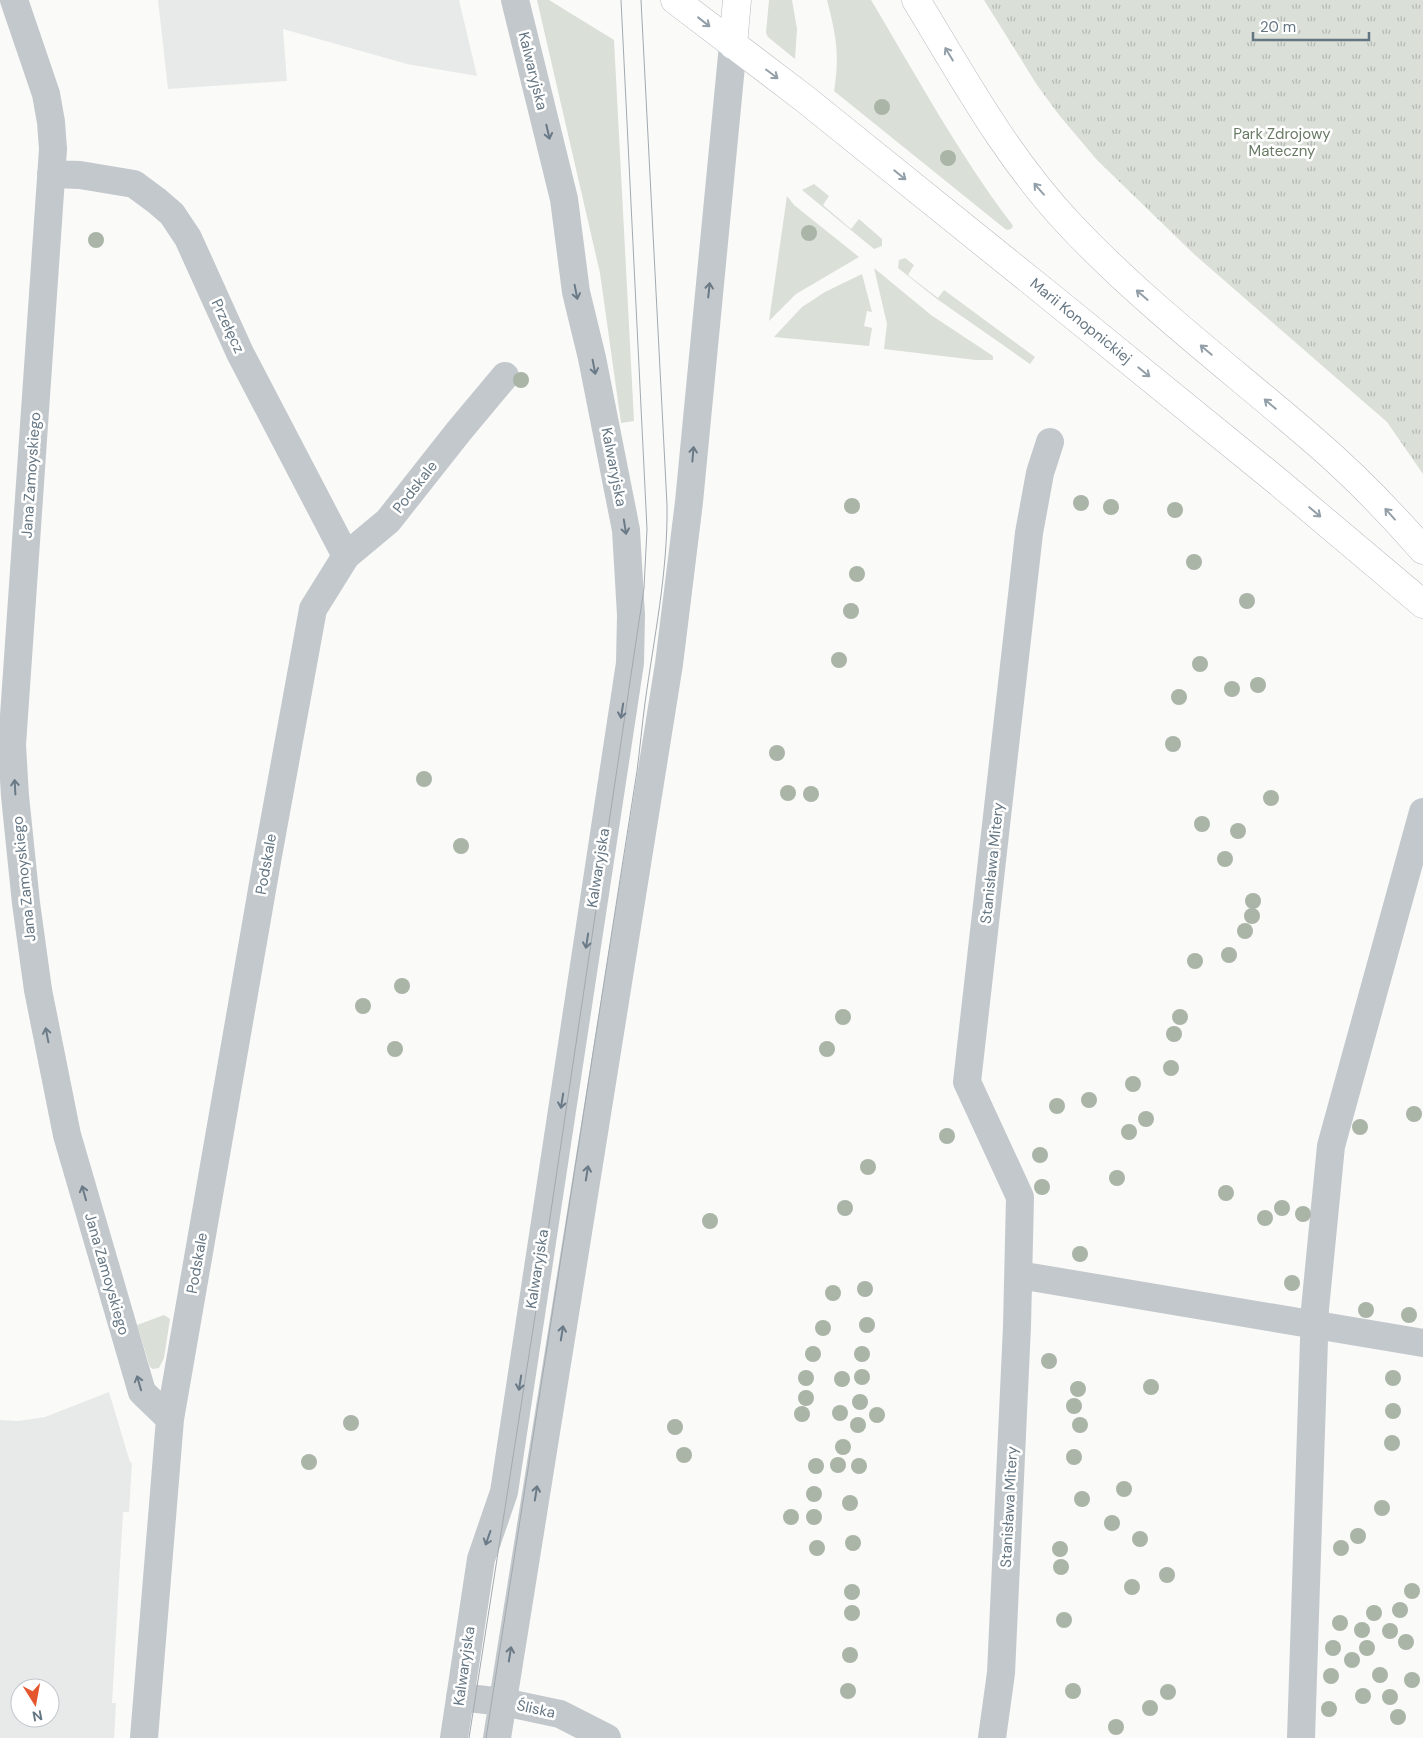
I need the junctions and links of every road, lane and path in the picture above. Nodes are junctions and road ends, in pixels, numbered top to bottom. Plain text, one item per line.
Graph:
1 (14, 0) edge
2 (515, 0) edge
3 (676, 0) edge
4 (737, 0) edge
5 (916, 0) edge
6 (733, 45) junction
7 (51, 174) junction
8 (505, 376) dead end
9 (1050, 442) dead end
10 (1423, 550) edge
11 (346, 556) junction
12 (1423, 604) edge
13 (1423, 812) edge
14 (1019, 1275) junction
15 (1314, 1324) junction
16 (1423, 1343) edge
17 (170, 1419) junction
18 (460, 1696) junction
19 (502, 1702) junction
20 (144, 1738) edge
21 (454, 1738) edge
22 (497, 1738) edge
23 (607, 1738) edge
24 (992, 1738) edge
25 (1301, 1738) edge

1 - 7 street, Jana Zamoyskiego
2 -> 18 street, Kalwaryjska
3 -> 6 main road, Marii Konopnickiej
4 - 6 main road
10 -> 5 main road
6 -> 12 main road, Marii Konopnickiej
19 -> 6 street
7 - 11 street, Przełęcz
17 -> 7 street, Jana Zamoyskiego
8 - 11 street, Podskale
9 - 14 street, Stanisława Mitery
11 - 17 street, Podskale
13 - 15 street
14 - 15 street
14 - 24 street, Stanisława Mitery
15 - 16 street
15 - 25 street
17 - 20 street
18 - 19 street, Śliska
18 - 21 street, Kalwaryjska
19 - 22 street
19 - 23 street, Śliska

